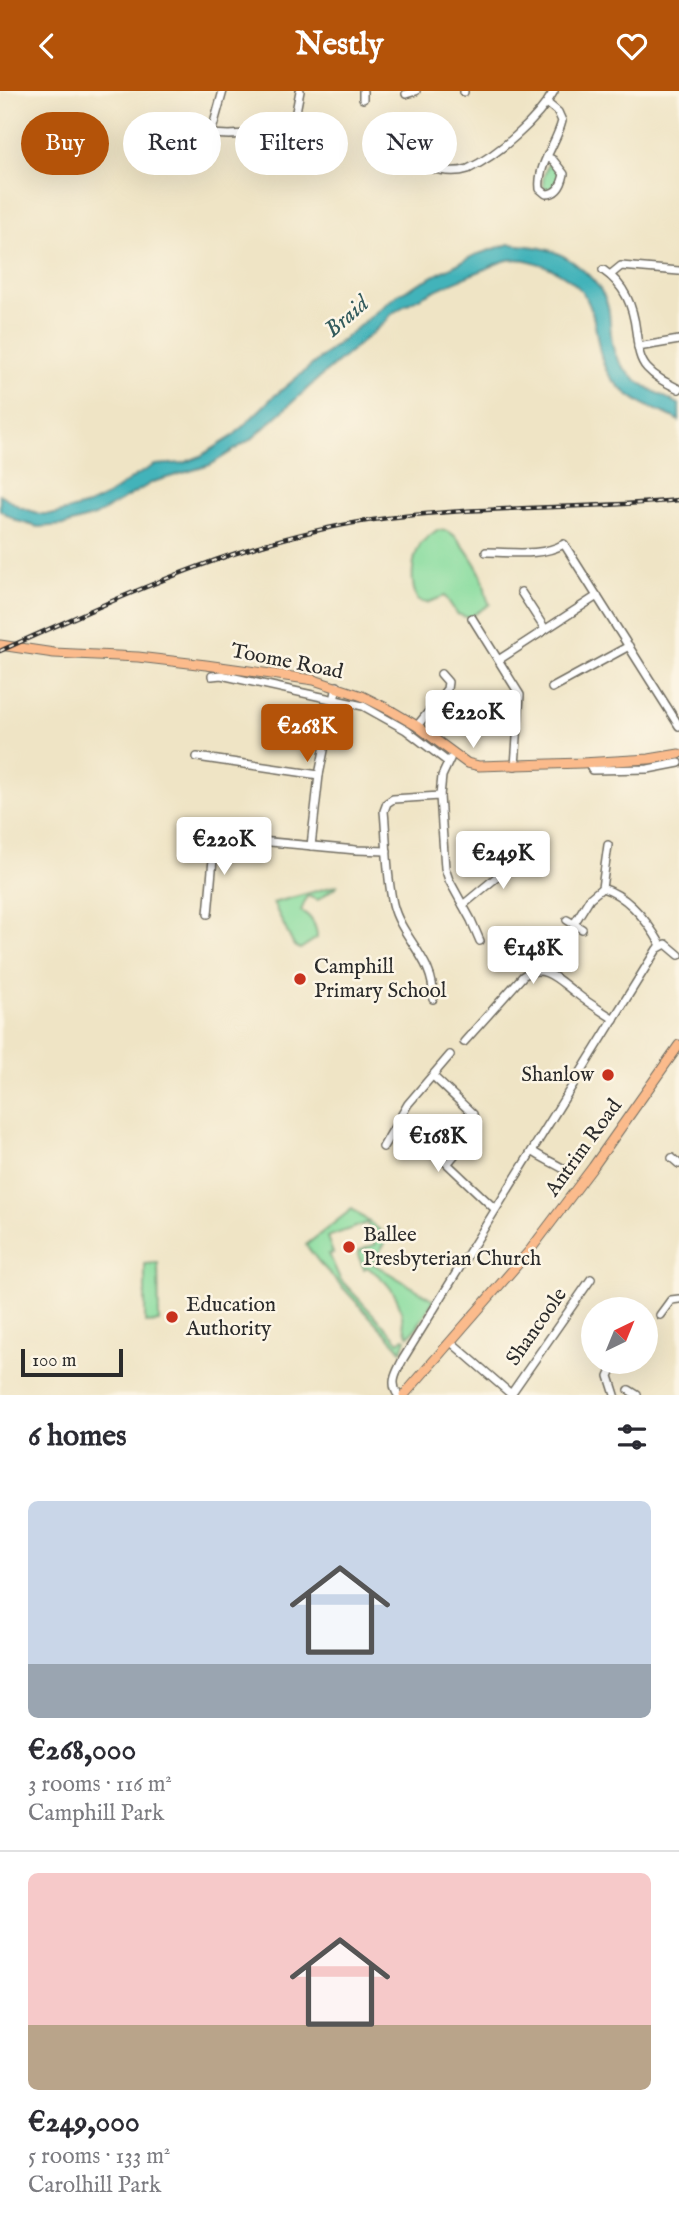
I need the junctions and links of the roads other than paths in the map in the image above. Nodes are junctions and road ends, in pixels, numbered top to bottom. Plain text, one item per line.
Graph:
1 (223, 91) edge
2 (300, 91) edge
3 (416, 91) edge
4 (554, 91) edge
5 (406, 94) dead end
6 (547, 103) junction
7 (217, 112) edge
8 (221, 134) edge
9 (547, 157) junction
10 (457, 170) edge
11 (679, 271) edge
12 (679, 341) edge
13 (638, 347) junction
14 (679, 389) edge
15 (486, 552) dead end
16 (522, 592) dead end
17 (597, 596) junction
18 (472, 618) dead end
19 (545, 629) junction
20 (0, 645) edge
21 (629, 646) junction
22 (499, 659) junction
23 (442, 674) dead end
24 (212, 676) dead end
25 (337, 687) junction
26 (552, 688) dead end
27 (335, 699) junction
28 (417, 726) junction
29 (679, 726) edge
30 (197, 757) dead end
31 (450, 758) junction
32 (677, 760) edge
33 (514, 766) junction
34 (319, 775) junction
35 (440, 796) junction
36 (186, 834) dead end
37 (215, 837) junction
38 (608, 845) dead end
39 (311, 846) junction
40 (387, 852) junction
41 (607, 855) junction
42 (618, 856) dead end
43 (537, 859) dead end
44 (602, 888) junction
45 (463, 905) junction
46 (208, 914) dead end
47 (575, 924) dead end
48 (480, 941) dead end
49 (661, 945) junction
50 (679, 955) edge
51 (433, 999) dead end
52 (614, 1020) junction
53 (464, 1042) dead end
54 (679, 1045) edge
55 (450, 1055) dead end
56 (433, 1076) junction
57 (400, 1119) junction
58 (383, 1147) dead end
59 (532, 1151) junction
60 (671, 1158) dead end
61 (448, 1163) junction
62 (679, 1164) edge
63 (567, 1171) dead end
64 (495, 1209) junction
65 (591, 1279) dead end
66 (679, 1299) edge
67 (660, 1315) dead end
68 (451, 1342) junction
69 (610, 1374) edge
70 (629, 1390) dead end
71 (398, 1395) edge
72 (404, 1395) edge
73 (512, 1395) edge
74 (615, 1395) edge
75 (637, 1395) edge

1 - 7 street
2 - 8 street
3 - 5 street
4 - 6 street
6 - 9 street
6 - 10 street
9 - 9 street
11 - 13 street
12 - 13 street
13 - 14 street
15 - 17 street
16 - 19 street
17 - 19 street
17 - 21 street
18 - 22 street
19 - 22 street
20 - 25 main road, Toome Road
21 - 26 street
21 - 29 street
22 - 33 street
23 - 28 street
24 - 27 street, Toome Road
25 - 27 street
25 - 28 main road, Toome Road
27 - 31 street, Toome Road
27 - 34 street
28 - 31 main road, Toome Road
30 - 34 street
31 - 33 main road, Toome Road
31 - 35 street
32 - 33 main road, Toome Road
34 - 39 street
35 - 40 street
35 - 45 street
36 - 37 street
37 - 39 street
37 - 46 street
38 - 41 street
39 - 40 street
40 - 51 street
41 - 42 street
41 - 44 street
43 - 45 street
44 - 47 street
44 - 49 street
45 - 48 street
49 - 50 street
49 - 52 street
52 - 53 street
52 - 59 street
54 - 68 main road, Antrim Road
55 - 56 street
56 - 57 street
56 - 61 street
57 - 58 street
57 - 61 street
59 - 63 street
59 - 64 street
60 - 62 street
61 - 64 street
64 - 71 street
65 - 73 street, Shancoole
66 - 67 street
68 - 72 main road, Antrim Road
68 - 73 street
69 - 74 street
70 - 75 street

